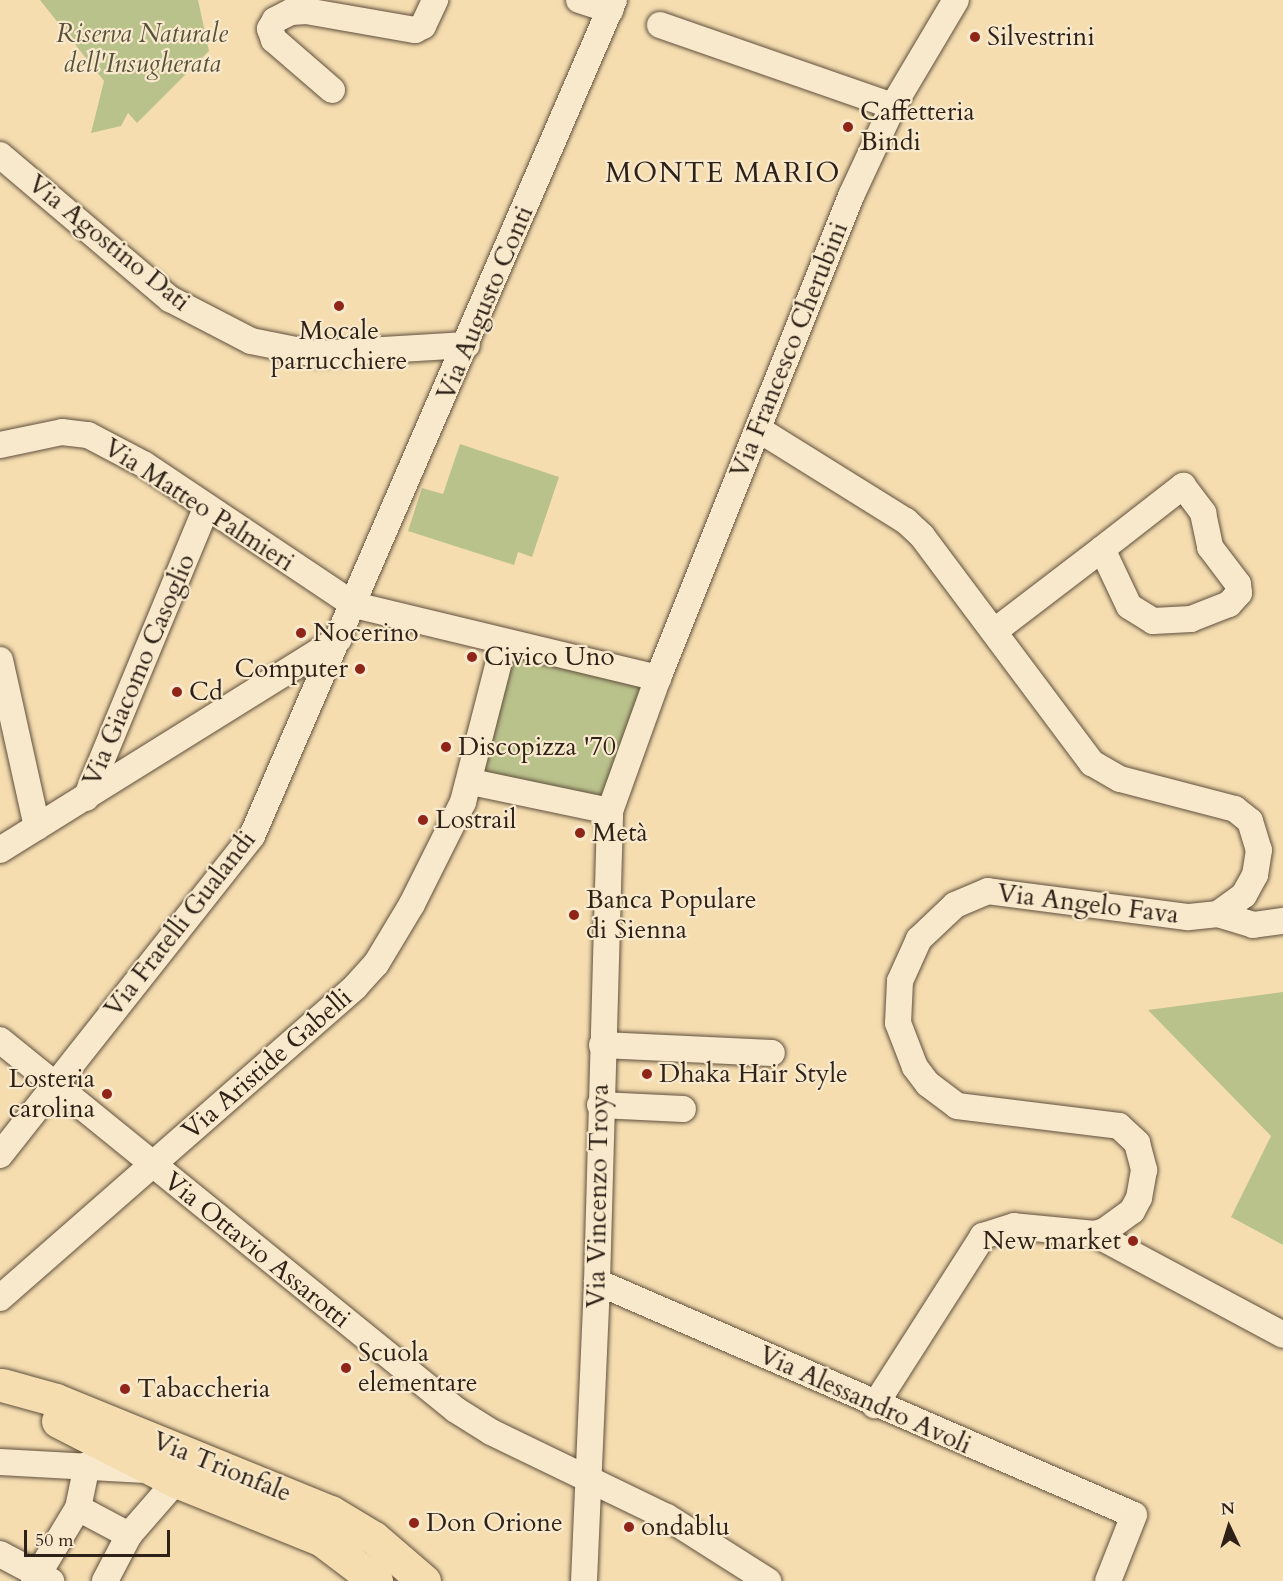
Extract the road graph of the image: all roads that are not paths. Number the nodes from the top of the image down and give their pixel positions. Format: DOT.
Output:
graph roads {
  1 [pos="435,0"];
  2 [pos="579,0"];
  3 [pos="956,0"];
  4 [pos="612,5"];
  5 [pos="660,26"];
  6 [pos="333,90"];
  7 [pos="893,106"];
  8 [pos="0,155"];
  9 [pos="467,345"];
  10 [pos="758,429"];
  11 [pos="0,445"];
  12 [pos="206,509"];
  13 [pos="1102,549"];
  14 [pos="354,605"];
  15 [pos="996,630"];
  16 [pos="339,639"];
  17 [pos="504,642"];
  18 [pos="0,660"];
  19 [pos="658,678"];
  20 [pos="471,782"];
  21 [pos="86,798"];
  22 [pos="610,811"];
  23 [pos="37,827"];
  24 [pos="0,850"];
  25 [pos="1218,914"];
  26 [pos="1283,921"];
  27 [pos="0,1040"];
  28 [pos="602,1045"];
  29 [pos="772,1053"];
  30 [pos="56,1086"];
  31 [pos="600,1105"];
  32 [pos="683,1109"];
  33 [pos="0,1155"];
  34 [pos="154,1165"];
  35 [pos="1095,1234"];
  36 [pos="597,1282"];
  37 [pos="0,1298"];
  38 [pos="1283,1335"];
  39 [pos="1,1384"];
  40 [pos="875,1405"];
  41 [pos="0,1462"];
  42 [pos="87,1465"];
  43 [pos="164,1476"];
  44 [pos="587,1478"];
  45 [pos="78,1508"];
  46 [pos="129,1535"];
  47 [pos="0,1554"];
  48 [pos="41,1579"];
  49 [pos="105,1581"];
  50 [pos="376,1581"];
  51 [pos="424,1581"];
  52 [pos="584,1581"];
  53 [pos="768,1581"];
  54 [pos="1108,1581"];
  1 -- 6 [label="street"];
  2 -- 4 [label="street"];
  3 -- 7 [label="street, Via Francesco Cherubini"];
  4 -- 9 [label="street, Via Augusto Conti"];
  5 -- 7 [label="street"];
  7 -- 10 [label="street, Via Francesco Cherubini"];
  8 -- 9 [label="street, Via Agostino Dati"];
  9 -- 14 [label="street, Via Augusto Conti"];
  10 -- 15 [label="street"];
  10 -- 19 [label="street, Via Francesco Cherubini"];
  11 -- 12 [label="street, Via Matteo Palmieri"];
  12 -- 14 [label="street, Via Matteo Palmieri"];
  12 -- 21 [label="street, Via Giacomo Casoglio"];
  13 -- 13 [label="street"];
  13 -- 15 [label="street"];
  14 -- 16 [label="street, Via Augusto Conti"];
  14 -- 17 [label="street, Via Matteo Palmieri"];
  15 -- 25 [label="street"];
  16 -- 21 [label="street"];
  16 -- 30 [label="street, Via Fratelli Gualandi"];
  17 -- 19 [label="street, Via Matteo Palmieri"];
  17 -- 20 [label="street, Via Aristide Gabelli"];
  18 -- 23 [label="street"];
  19 -- 22 [label="street, Via Francesco Cherubini"];
  20 -- 22 [label="street"];
  20 -- 34 [label="street, Via Aristide Gabelli"];
  21 -- 23 [label="street"];
  22 -- 28 [label="street, Via Vincenzo Troya"];
  23 -- 24 [label="street"];
  25 -- 26 [label="street"];
  25 -- 35 [label="street, Via Angelo Fava"];
  27 -- 30 [label="street, Via Ottavio Assarotti"];
  28 -- 29 [label="street"];
  28 -- 31 [label="street, Via Vincenzo Troya"];
  30 -- 33 [label="street, Via Fratelli Gualandi"];
  30 -- 34 [label="street, Via Ottavio Assarotti"];
  31 -- 32 [label="street"];
  31 -- 36 [label="street, Via Vincenzo Troya"];
  34 -- 37 [label="street, Via Aristide Gabelli"];
  34 -- 44 [label="street, Via Ottavio Assarotti"];
  35 -- 38 [label="street"];
  35 -- 40 [label="street"];
  36 -- 40 [label="street, Via Alessandro Avoli"];
  36 -- 44 [label="street, Via Vincenzo Troya"];
  39 -- 43 [label="main road, Via Trionfale"];
  39 -- 51 [label="main road, Via Trionfale"];
  40 -- 54 [label="street, Via Alessandro Avoli"];
  41 -- 42 [label="street"];
  42 -- 43 [label="street"];
  42 -- 45 [label="street"];
  43 -- 46 [label="street"];
  43 -- 50 [label="main road, Via Trionfale"];
  44 -- 52 [label="street, Via Vincenzo Troya"];
  44 -- 53 [label="street, Via Ottavio Assarotti"];
  45 -- 46 [label="street"];
  45 -- 48 [label="street"];
  46 -- 49 [label="street"];
  47 -- 48 [label="street"];
}
